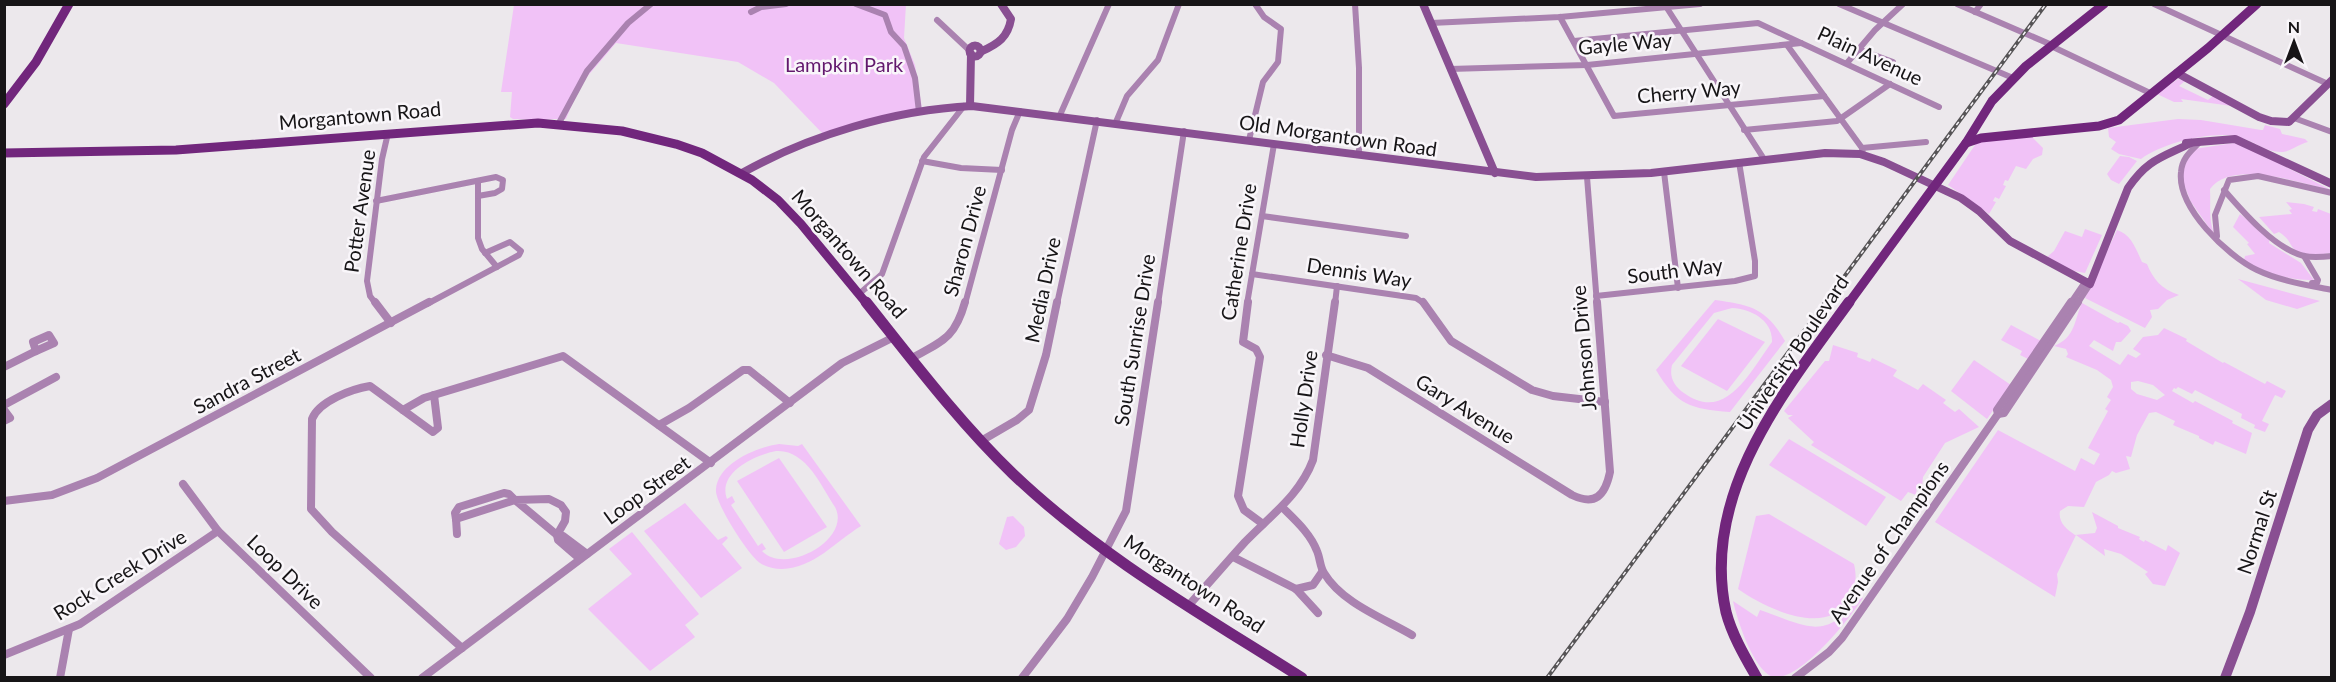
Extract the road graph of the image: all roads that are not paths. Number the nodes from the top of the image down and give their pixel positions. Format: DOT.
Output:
graph roads {
  1 [pos="69,4"];
  2 [pos="651,4"];
  3 [pos="786,4"];
  4 [pos="856,4"];
  5 [pos="1001,4"];
  6 [pos="1109,4"];
  7 [pos="1179,4"];
  8 [pos="1255,4"];
  9 [pos="1355,4"];
  10 [pos="1423,4"];
  11 [pos="1700,4"];
  12 [pos="1839,4"];
  13 [pos="1903,4"];
  14 [pos="1957,4"];
  15 [pos="1982,4"];
  16 [pos="2104,4"];
  17 [pos="2154,4"];
  18 [pos="2257,4"];
  19 [pos="1665,6"];
  20 [pos="751,12"];
  21 [pos="1975,12"];
  22 [pos="1560,17"];
  23 [pos="937,20"];
  24 [pos="1431,23"];
  25 [pos="1883,23"];
  26 [pos="1681,31"];
  27 [pos="2222,36"];
  28 [pos="1574,41"];
  29 [pos="1802,43"];
  30 [pos="1787,45"];
  31 [pos="2051,45"];
  32 [pos="1858,49"];
  33 [pos="974,52"];
  34 [pos="1696,55"];
  35 [pos="1893,62"];
  36 [pos="1847,63"];
  37 [pos="1587,65"];
  38 [pos="1450,69"];
  39 [pos="2177,73"];
  40 [pos="2013,78"];
  41 [pos="2330,82"];
  42 [pos="1890,84"];
  43 [pos="2151,93"];
  44 [pos="1824,96"];
  45 [pos="4,105"];
  46 [pos="1728,105"];
  47 [pos="967,106"];
  48 [pos="1939,107"];
  49 [pos="1020,111"];
  50 [pos="919,112"];
  51 [pos="1060,115"];
  52 [pos="2294,118"];
  53 [pos="1097,120"];
  54 [pos="1842,120"];
  55 [pos="1116,122"];
  56 [pos="559,123"];
  57 [pos="1744,130"];
  58 [pos="1184,131"];
  59 [pos="2331,132"];
  60 [pos="388,133"];
  61 [pos="1249,140"];
  62 [pos="1926,142"];
  63 [pos="2196,142"];
  64 [pos="1966,143"];
  65 [pos="1274,144"];
  66 [pos="1862,151"];
  67 [pos="4,153"];
  68 [pos="1359,155"];
  69 [pos="1764,159"];
  70 [pos="922,161"];
  71 [pos="1739,162"];
  72 [pos="1002,170"];
  73 [pos="1664,172"];
  74 [pos="742,173"];
  75 [pos="1495,173"];
  76 [pos="1587,177"];
  77 [pos="478,181"];
  78 [pos="2331,184"];
  79 [pos="1935,185"];
  80 [pos="2224,190"];
  81 [pos="2331,193"];
  82 [pos="478,196"];
  83 [pos="376,201"];
  84 [pos="1262,216"];
  85 [pos="1406,236"];
  86 [pos="2218,239"];
  87 [pos="485,253"];
  88 [pos="2304,256"];
  89 [pos="2331,256"];
  90 [pos="497,267"];
  91 [pos="1252,274"];
  92 [pos="2087,283"];
  93 [pos="2302,283"];
  94 [pos="1337,286"];
  95 [pos="1678,288"];
  96 [pos="2331,290"];
  97 [pos="859,294"];
  98 [pos="1596,296"];
  99 [pos="390,323"];
  100 [pos="894,337"];
  101 [pos="36,351"];
  102 [pos="1326,355"];
  103 [pos="912,358"];
  104 [pos="4,367"];
  105 [pos="56,377"];
  106 [pos="434,395"];
  107 [pos="1605,402"];
  108 [pos="790,403"];
  109 [pos="2331,404"];
  110 [pos="4,405"];
  111 [pos="4,410"];
  112 [pos="403,410"];
  113 [pos="4,421"];
  114 [pos="659,425"];
  115 [pos="981,441"];
  116 [pos="711,463"];
  117 [pos="183,484"];
  118 [pos="529,499"];
  119 [pos="515,500"];
  120 [pos="1582,500"];
  121 [pos="4,501"];
  122 [pos="1282,507"];
  123 [pos="524,508"];
  124 [pos="1263,524"];
  125 [pos="218,531"];
  126 [pos="457,534"];
  127 [pos="557,535"];
  128 [pos="1107,550"];
  129 [pos="584,557"];
  130 [pos="1233,557"];
  131 [pos="1322,572"];
  132 [pos="1296,589"];
  133 [pos="1190,604"];
  134 [pos="1318,613"];
  135 [pos="69,629"];
  136 [pos="1412,634"];
  137 [pos="462,648"];
  138 [pos="4,655"];
  139 [pos="60,678"];
  140 [pos="371,678"];
  141 [pos="422,678"];
  142 [pos="1022,678"];
  143 [pos="1302,678"];
  144 [pos="1757,678"];
  145 [pos="1794,678"];
  146 [pos="2225,678"];
  1 -- 45 [label="main road"];
  2 -- 56 [label="street"];
  3 -- 20 [label="street"];
  4 -- 50 [label="street"];
  5 -- 33 [label="street"];
  6 -- 51 [label="street"];
  7 -- 55 [label="street"];
  8 -- 61 [label="street"];
  9 -- 68 [label="street"];
  10 -- 24 [label="street"];
  11 -- 19 [label="street"];
  12 -- 25 [label="street"];
  13 -- 25 [label="street"];
  14 -- 21 [label="street"];
  15 -- 21 [label="street"];
  16 -- 31 [label="main road, University Boulevard"];
  17 -- 27 [label="street"];
  18 -- 27 [label="main road"];
  19 -- 22 [label="street"];
  19 -- 26 [label="street"];
  21 -- 31 [label="street"];
  22 -- 24 [label="street"];
  22 -- 28 [label="street"];
  23 -- 33 [label="street"];
  24 -- 38 [label="street"];
  25 -- 32 [label="street"];
  25 -- 40 [label="street"];
  26 -- 28 [label="street, Plain Avenue"];
  26 -- 29 [label="street, Plain Avenue"];
  26 -- 34 [label="street"];
  27 -- 39 [label="main road"];
  27 -- 41 [label="street"];
  28 -- 37 [label="street"];
  29 -- 30 [label="street, Gayle Way"];
  29 -- 36 [label="street, Plain Avenue"];
  30 -- 34 [label="street, Gayle Way"];
  30 -- 44 [label="street"];
  31 -- 40 [label="main road, University Boulevard"];
  31 -- 43 [label="street"];
  32 -- 35 [label="street"];
  32 -- 36 [label="street"];
  33 -- 47 [label="street"];
  34 -- 37 [label="street, Gayle Way"];
  34 -- 46 [label="street"];
  36 -- 42 [label="street, Plain Avenue"];
  37 -- 38 [label="street, Gayle Way"];
  37 -- 46 [label="street, Cherry Way"];
  38 -- 75 [label="street"];
  39 -- 43 [label="main road"];
  39 -- 52 [label="street"];
  40 -- 64 [label="main road, University Boulevard"];
  41 -- 52 [label="street"];
  42 -- 48 [label="street, Plain Avenue"];
  42 -- 54 [label="street"];
  43 -- 64 [label="main road"];
  44 -- 46 [label="street, Cherry Way"];
  44 -- 54 [label="street"];
  46 -- 57 [label="street"];
  47 -- 49 [label="street, Old Morgantown Road"];
  47 -- 50 [label="street, Old Morgantown Road"];
  47 -- 70 [label="street"];
  49 -- 51 [label="street, Old Morgantown Road"];
  49 -- 72 [label="street, Sharon Drive"];
  50 -- 74 [label="street, Old Morgantown Road"];
  51 -- 53 [label="street, Old Morgantown Road"];
  52 -- 59 [label="street"];
  53 -- 55 [label="street, Old Morgantown Road"];
  53 -- 115 [label="street, Media Drive"];
  54 -- 57 [label="street"];
  54 -- 66 [label="street"];
  55 -- 58 [label="street, Old Morgantown Road"];
  56 -- 60 [label="main road, Morgantown Road"];
  56 -- 74 [label="main road, Morgantown Road"];
  57 -- 69 [label="street"];
  58 -- 61 [label="street, Old Morgantown Road"];
  58 -- 128 [label="street, South Sunrise Drive"];
  60 -- 67 [label="main road, Morgantown Road"];
  60 -- 83 [label="street, Potter Avenue"];
  61 -- 65 [label="street, Old Morgantown Road"];
  62 -- 66 [label="street"];
  63 -- 78 [label="street"];
  63 -- 86 [label="street"];
  63 -- 92 [label="street"];
  64 -- 79 [label="main road, University Boulevard"];
  65 -- 68 [label="street, Old Morgantown Road"];
  65 -- 84 [label="street, Catherine Drive"];
  66 -- 69 [label="street, Old Morgantown Road"];
  66 -- 79 [label="street, Old Morgantown Road"];
  68 -- 75 [label="street, Old Morgantown Road"];
  69 -- 71 [label="street, Old Morgantown Road"];
  70 -- 72 [label="street"];
  70 -- 97 [label="street"];
  71 -- 73 [label="street, Old Morgantown Road"];
  71 -- 95 [label="street, South Way"];
  72 -- 103 [label="street, Sharon Drive"];
  73 -- 76 [label="street, Old Morgantown Road"];
  73 -- 95 [label="street"];
  74 -- 97 [label="main road, Morgantown Road"];
  75 -- 76 [label="street, Old Morgantown Road"];
  76 -- 98 [label="street, Johnson Drive"];
  77 -- 82 [label="street"];
  77 -- 82 [label="street"];
  77 -- 83 [label="street"];
  79 -- 92 [label="street, Old Morgantown Road"];
  79 -- 144 [label="main road, University Boulevard"];
  80 -- 81 [label="street"];
  80 -- 86 [label="street"];
  80 -- 88 [label="street"];
  82 -- 87 [label="street"];
  83 -- 99 [label="street, Potter Avenue"];
  84 -- 85 [label="street"];
  84 -- 91 [label="street, Catherine Drive"];
  86 -- 93 [label="street"];
  87 -- 90 [label="street"];
  87 -- 90 [label="street, Sandra Street"];
  88 -- 89 [label="street"];
  88 -- 93 [label="street"];
  90 -- 99 [label="street, Sandra Street"];
  91 -- 94 [label="street, Dennis Way"];
  91 -- 124 [label="street, Catherine Drive"];
  92 -- 145 [label="street, Avenue of Champions"];
  93 -- 96 [label="street"];
  94 -- 102 [label="street, Holly Drive"];
  94 -- 107 [label="street, Dennis Way"];
  95 -- 98 [label="street, South Way"];
  97 -- 100 [label="main road, Morgantown Road"];
  98 -- 107 [label="street, Johnson Drive"];
  99 -- 121 [label="street, Sandra Street"];
  100 -- 103 [label="main road, Morgantown Road"];
  100 -- 108 [label="street, Loop Street"];
  101 -- 104 [label="street"];
  102 -- 120 [label="street, Gary Avenue"];
  102 -- 122 [label="street, Holly Drive"];
  103 -- 115 [label="main road, Morgantown Road"];
  105 -- 110 [label="street"];
  106 -- 112 [label="street"];
  106 -- 112 [label="street"];
  106 -- 114 [label="street"];
  107 -- 120 [label="street, Johnson Drive"];
  108 -- 114 [label="street"];
  108 -- 116 [label="street, Loop Street"];
  109 -- 146 [label="street, Normal St"];
  111 -- 113 [label="street"];
  112 -- 137 [label="street"];
  114 -- 116 [label="street"];
  115 -- 128 [label="main road, Morgantown Road"];
  116 -- 129 [label="street, Loop Street"];
  117 -- 125 [label="street, Loop Drive"];
  118 -- 119 [label="street"];
  118 -- 123 [label="street"];
  118 -- 127 [label="street"];
  119 -- 123 [label="street"];
  119 -- 126 [label="street"];
  122 -- 124 [label="street, Holly Drive"];
  122 -- 131 [label="street"];
  123 -- 127 [label="street"];
  124 -- 130 [label="street, Holly Drive"];
  125 -- 135 [label="street, Rock Creek Drive"];
  125 -- 140 [label="street, Loop Drive"];
  127 -- 129 [label="street"];
  128 -- 133 [label="main road, Morgantown Road"];
  128 -- 142 [label="street, South Sunrise Drive"];
  129 -- 137 [label="street, Loop Street"];
  130 -- 132 [label="street"];
  130 -- 133 [label="street, Holly Drive"];
  131 -- 132 [label="street"];
  131 -- 136 [label="street"];
  132 -- 134 [label="street"];
  133 -- 143 [label="main road, Morgantown Road"];
  135 -- 138 [label="street, Rock Creek Drive"];
  135 -- 139 [label="street"];
  137 -- 141 [label="street, Loop Street"];
}
